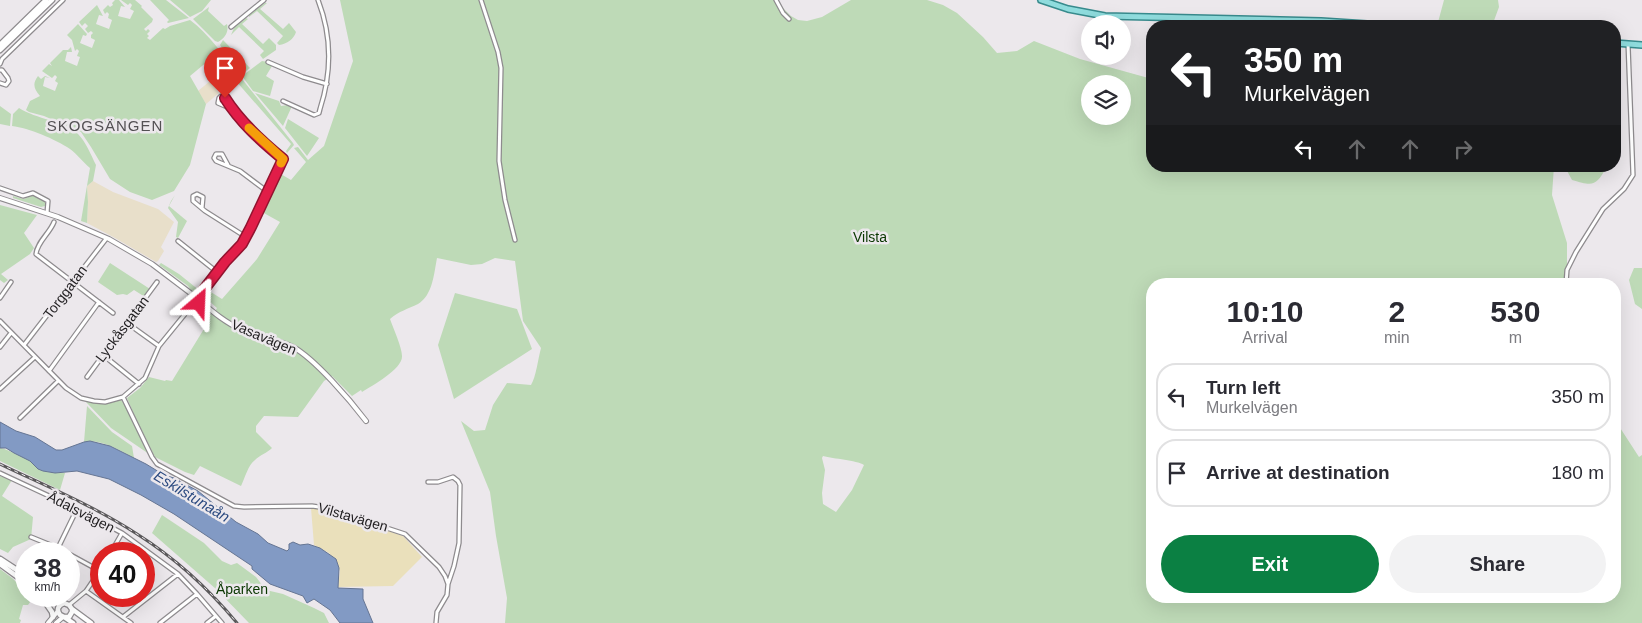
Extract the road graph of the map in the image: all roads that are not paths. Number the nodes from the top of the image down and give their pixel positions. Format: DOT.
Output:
graph roads {
  1 [pos="46,0"];
  2 [pos="52,0"];
  3 [pos="63,0"];
  4 [pos="264,0"];
  5 [pos="318,0"];
  6 [pos="481,0"];
  7 [pos="776,0"];
  8 [pos="1041,0"];
  9 [pos="789,18"];
  10 [pos="1278,20"];
  11 [pos="231,27"];
  12 [pos="1621,43"];
  13 [pos="1628,44"];
  14 [pos="0,45"];
  15 [pos="1642,45"];
  16 [pos="0,50"];
  17 [pos="268,62"];
  18 [pos="0,64"];
  19 [pos="0,70"];
  20 [pos="0,83"];
  21 [pos="327,84"];
  22 [pos="282,101"];
  23 [pos="232,109"];
  24 [pos="228,165"];
  25 [pos="0,188"];
  26 [pos="268,192"];
  27 [pos="0,198"];
  28 [pos="202,208"];
  29 [pos="47,213"];
  30 [pos="54,222"];
  31 [pos="246,237"];
  32 [pos="106,238"];
  33 [pos="515,240"];
  34 [pos="178,241"];
  35 [pos="217,272"];
  36 [pos="1567,278"];
  37 [pos="11,282"];
  38 [pos="72,282"];
  39 [pos="157,282"];
  40 [pos="193,295"];
  41 [pos="199,296"];
  42 [pos="0,298"];
  43 [pos="200,301"];
  44 [pos="99,302"];
  45 [pos="194,303"];
  46 [pos="113,313"];
  47 [pos="0,321"];
  48 [pos="127,323"];
  49 [pos="11,333"];
  50 [pos="24,345"];
  51 [pos="159,346"];
  52 [pos="0,347"];
  53 [pos="103,355"];
  54 [pos="35,357"];
  55 [pos="48,371"];
  56 [pos="87,377"];
  57 [pos="58,381"];
  58 [pos="140,384"];
  59 [pos="0,389"];
  60 [pos="123,397"];
  61 [pos="20,418"];
  62 [pos="366,421"];
  63 [pos="0,473"];
  64 [pos="428,482"];
  65 [pos="77,509"];
  66 [pos="122,534"];
  67 [pos="31,538"];
  68 [pos="42,542"];
  69 [pos="61,542"];
  70 [pos="117,542"];
  71 [pos="0,559"];
  72 [pos="0,564"];
  73 [pos="15,569"];
  74 [pos="178,574"];
  75 [pos="15,575"];
  76 [pos="448,584"];
  77 [pos="90,585"];
  78 [pos="86,591"];
  79 [pos="197,594"];
  80 [pos="80,597"];
  81 [pos="49,607"];
  82 [pos="53,607"];
  83 [pos="59,607"];
  84 [pos="69,607"];
  85 [pos="70,607"];
  86 [pos="58,611"];
  87 [pos="216,616"];
  88 [pos="53,617"];
  89 [pos="64,617"];
  90 [pos="123,618"];
  91 [pos="48,623"];
  92 [pos="56,623"];
  93 [pos="73,623"];
  94 [pos="91,623"];
  95 [pos="131,623"];
  96 [pos="160,623"];
  97 [pos="207,623"];
  98 [pos="222,623"];
  99 [pos="436,623"];
  1 -- 14 [label="main road"];
  2 -- 16 [label="main road"];
  3 -- 18 [label="street"];
  4 -- 11 [label="street"];
  5 -- 21 [label="street"];
  6 -- 33 [label="street"];
  7 -- 9 [label="street"];
  8 -- 10 [label="main road"];
  12 -- 13 [label="main road"];
  13 -- 15 [label="main road"];
  13 -- 36 [label="street"];
  17 -- 21 [label="street"];
  19 -- 20 [label="street"];
  21 -- 22 [label="street"];
  23 -- 23 [label="street"];
  23 -- 26 [label="street"];
  24 -- 24 [label="street"];
  24 -- 26 [label="street"];
  25 -- 29 [label="street"];
  26 -- 31 [label="street"];
  27 -- 29 [label="street"];
  28 -- 28 [label="street"];
  28 -- 31 [label="street"];
  29 -- 32 [label="street"];
  30 -- 38 [label="street"];
  31 -- 35 [label="street"];
  32 -- 38 [label="street, Torggatan"];
  32 -- 40 [label="street"];
  34 -- 35 [label="street"];
  35 -- 41 [label="street"];
  37 -- 42 [label="street"];
  38 -- 44 [label="street"];
  38 -- 50 [label="street, Torggatan"];
  39 -- 48 [label="street, Lyckåsgatan"];
  40 -- 41 [label="street"];
  40 -- 45 [label="street"];
  41 -- 43 [label="street"];
  43 -- 45 [label="street"];
  43 -- 62 [label="street, Vasavägen"];
  44 -- 46 [label="street"];
  44 -- 55 [label="street"];
  45 -- 51 [label="street"];
  47 -- 49 [label="street"];
  48 -- 51 [label="street"];
  48 -- 53 [label="street, Lyckåsgatan"];
  49 -- 50 [label="street"];
  49 -- 52 [label="street"];
  50 -- 54 [label="street"];
  51 -- 58 [label="street"];
  53 -- 56 [label="street, Lyckåsgatan"];
  53 -- 58 [label="street"];
  54 -- 55 [label="street"];
  54 -- 59 [label="street"];
  55 -- 57 [label="street"];
  57 -- 60 [label="street"];
  57 -- 61 [label="street"];
  58 -- 60 [label="street"];
  60 -- 76 [label="street, Vilstavägen"];
  63 -- 65 [label="street, Ådalsvägen"];
  64 -- 76 [label="street"];
  65 -- 66 [label="street, Ådalsvägen"];
  65 -- 69 [label="street"];
  66 -- 70 [label="street"];
  66 -- 74 [label="street, Ådalsvägen"];
  67 -- 68 [label="street"];
  71 -- 73 [label="main road"];
  72 -- 75 [label="main road"];
  74 -- 79 [label="street, Ådalsvägen"];
  74 -- 90 [label="street"];
  76 -- 99 [label="street"];
  77 -- 78 [label="street"];
  78 -- 80 [label="street"];
  78 -- 90 [label="street"];
  79 -- 87 [label="street, Ådalsvägen"];
  79 -- 96 [label="street"];
  81 -- 88 [label="main road"];
  82 -- 86 [label="main road"];
  83 -- 86 [label="main road"];
  84 -- 89 [label="main road"];
  85 -- 94 [label="main road"];
  86 -- 88 [label="street"];
  86 -- 89 [label="main road"];
  87 -- 97 [label="street"];
  87 -- 98 [label="street, Ådalsvägen"];
  88 -- 91 [label="street"];
  89 -- 92 [label="street"];
  89 -- 93 [label="main road"];
  90 -- 95 [label="street"];
}
